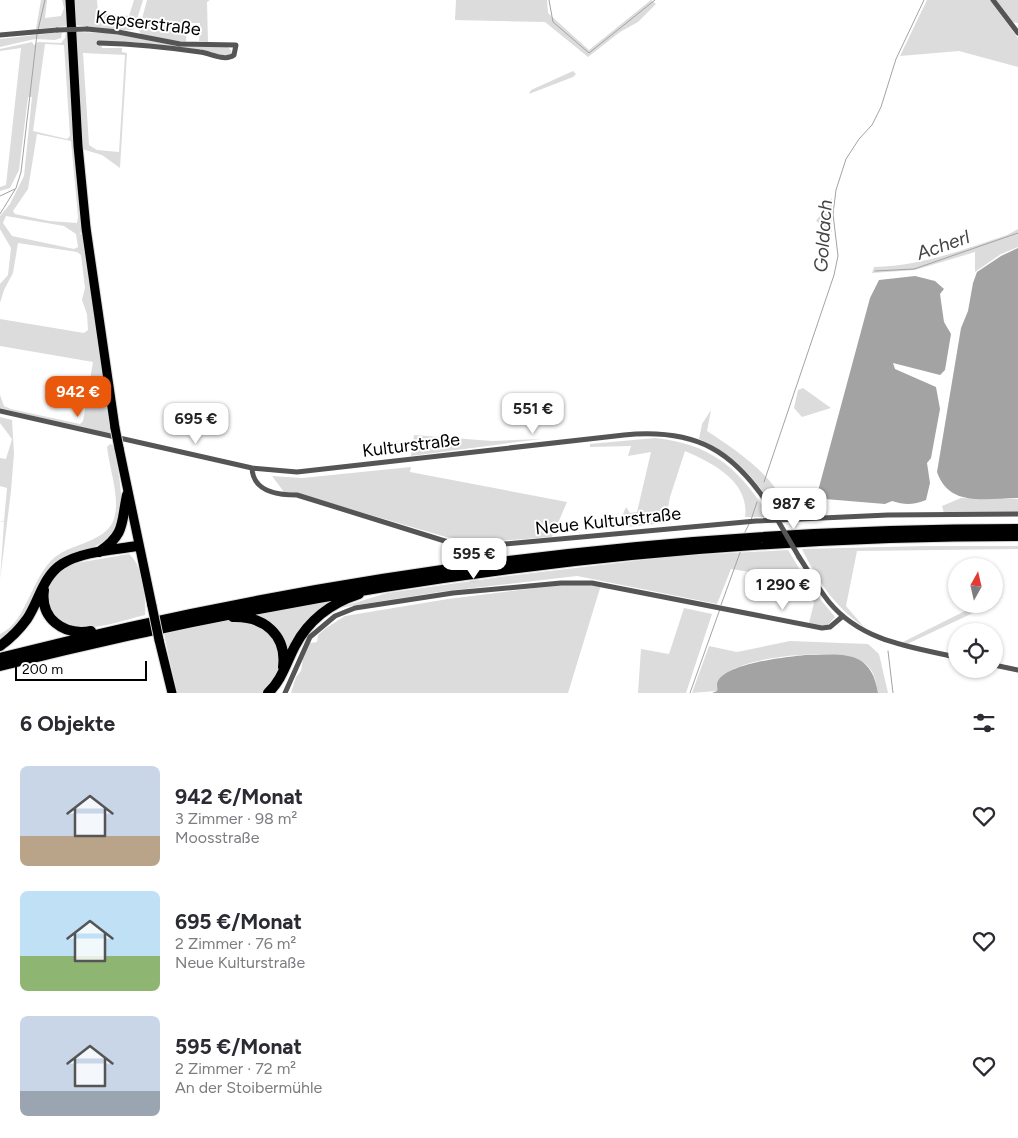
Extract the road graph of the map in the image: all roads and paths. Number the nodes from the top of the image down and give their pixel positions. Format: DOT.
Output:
graph roads {
  1 [pos="70,0"];
  2 [pos="993,0"];
  3 [pos="1018,33"];
  4 [pos="0,35"];
  5 [pos="99,43"];
  6 [pos="0,411"];
  7 [pos="252,468"];
  8 [pos="127,495"];
  9 [pos="1018,514"];
  10 [pos="1018,529"];
  11 [pos="1018,536"];
  12 [pos="742,542"];
  13 [pos="137,546"];
  14 [pos="98,553"];
  15 [pos="44,585"];
  16 [pos="391,585"];
  17 [pos="843,616"];
  18 [pos="210,617"];
  19 [pos="109,630"];
  20 [pos="0,646"];
  21 [pos="948,655"];
  22 [pos="0,658"];
  23 [pos="0,666"];
  24 [pos="1003,667"];
  25 [pos="1018,670"];
  26 [pos="281,675"];
  27 [pos="172,693"];
  28 [pos="268,693"];
  29 [pos="285,693"];
  1 -- 8 [label="main road, bridge"];
  2 -- 3 [label="street"];
  4 -- 5 [label="street, Kepserstraße, bridge"];
  6 -- 7 [label="street"];
  7 -- 9 [label="street, Neue Kulturstraße"];
  7 -- 17 [label="street, Kulturstraße, bridge"];
  8 -- 13 [label="main road"];
  8 -- 14 [label="highway"];
  10 -- 12 [label="highway"];
  11 -- 12 [label="highway"];
  12 -- 16 [label="highway"];
  12 -- 19 [label="highway"];
  13 -- 14 [label="highway"];
  13 -- 27 [label="main road, bridge"];
  14 -- 15 [label="highway"];
  15 -- 19 [label="highway"];
  15 -- 20 [label="highway"];
  16 -- 18 [label="highway"];
  16 -- 26 [label="highway"];
  17 -- 21 [label="street, Kulturstraße"];
  17 -- 29 [label="street"];
  18 -- 23 [label="highway"];
  18 -- 26 [label="highway"];
  19 -- 22 [label="highway"];
  24 -- 25 [label="street"];
  26 -- 28 [label="highway"];
}
